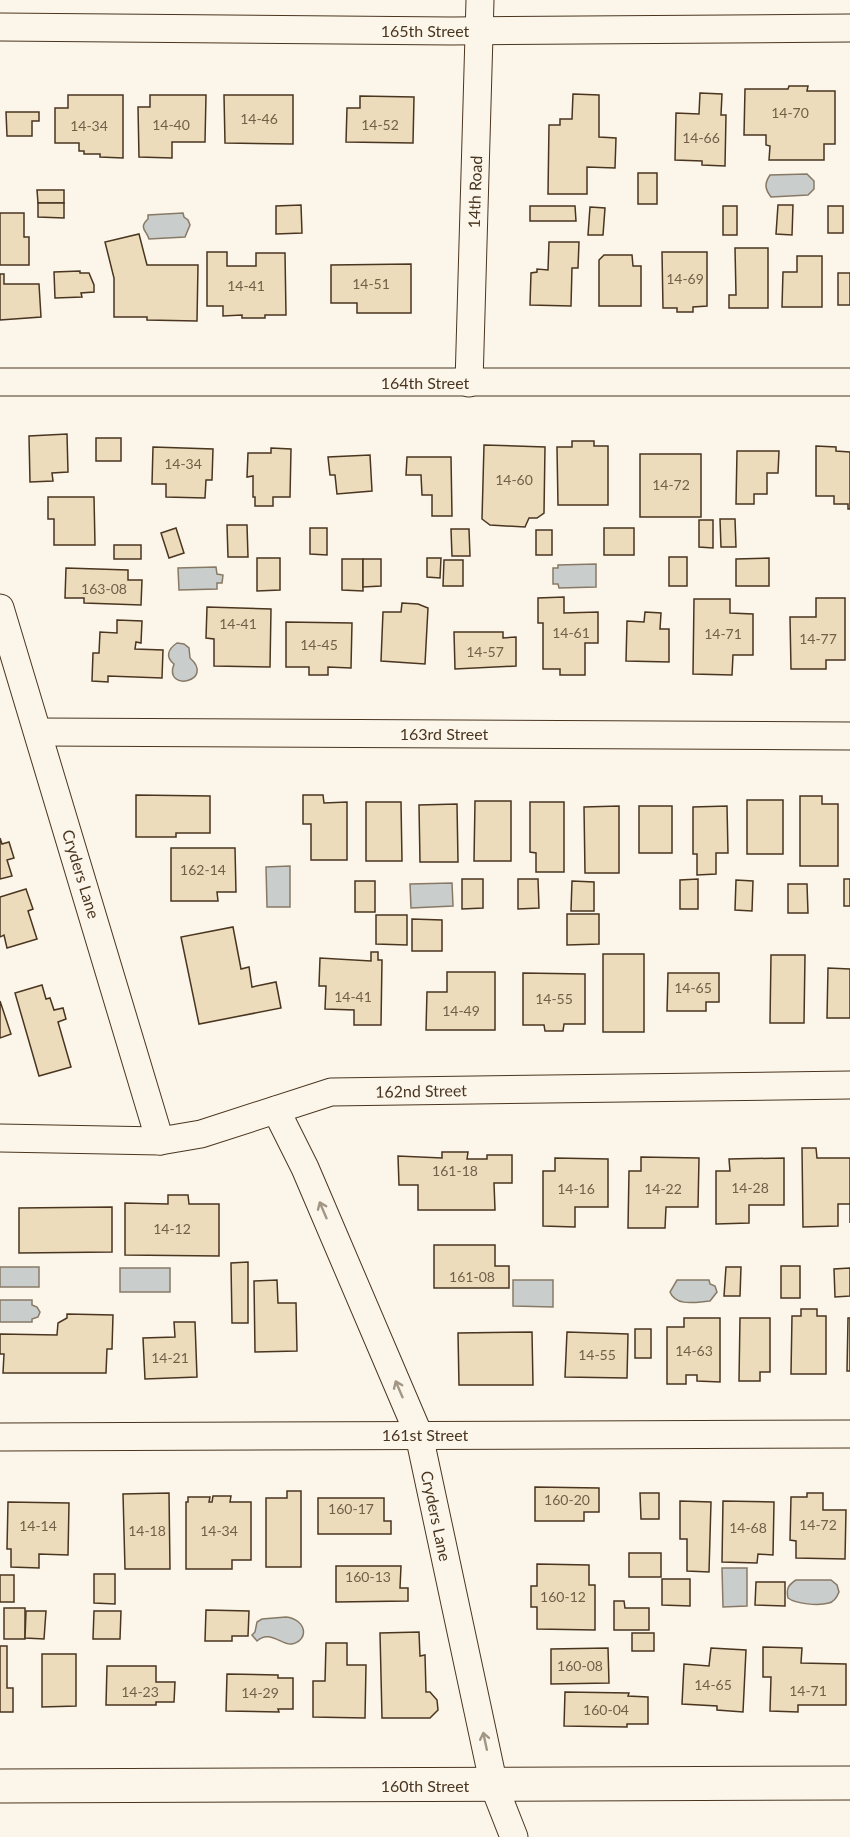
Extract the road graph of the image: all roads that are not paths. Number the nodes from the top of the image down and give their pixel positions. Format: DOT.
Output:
graph roads {
  1 [pos="480,0"];
  2 [pos="0,27"];
  3 [pos="850,28"];
  4 [pos="480,31"];
  5 [pos="0,382"];
  6 [pos="850,382"];
  7 [pos="469,383"];
  8 [pos="0,608"];
  9 [pos="38,732"];
  10 [pos="850,736"];
  11 [pos="850,1085"];
  12 [pos="276,1110"];
  13 [pos="0,1138"];
  14 [pos="160,1141"];
  15 [pos="850,1434"];
  16 [pos="419,1435"];
  17 [pos="0,1437"];
  18 [pos="850,1784"];
  19 [pos="0,1786"];
  20 [pos="494,1786"];
  21 [pos="514,1837"];
  1 -- 4 [label="street, 14th Road"];
  2 -- 4 [label="street, 165th Street"];
  3 -- 4 [label="street, 165th Street"];
  4 -- 7 [label="street, 14th Road"];
  5 -- 7 [label="street, 164th Street"];
  6 -- 7 [label="street, 164th Street"];
  8 -- 9 [label="street, Cryders Lane"];
  9 -- 10 [label="street, 163rd Street"];
  9 -- 14 [label="street, Cryders Lane"];
  11 -- 12 [label="street, 162nd Street"];
  12 -- 14 [label="street, 162nd Street"];
  16 -- 12 [label="street, Cryders Lane, one-way"];
  13 -- 14 [label="street, 162nd Street"];
  15 -- 16 [label="street, 161st Street"];
  16 -- 17 [label="street, 161st Street"];
  20 -- 16 [label="street, Cryders Lane, one-way"];
  18 -- 20 [label="street, 160th Street"];
  19 -- 20 [label="street, 160th Street"];
  20 -- 21 [label="street, Cryders Lane"];
}
